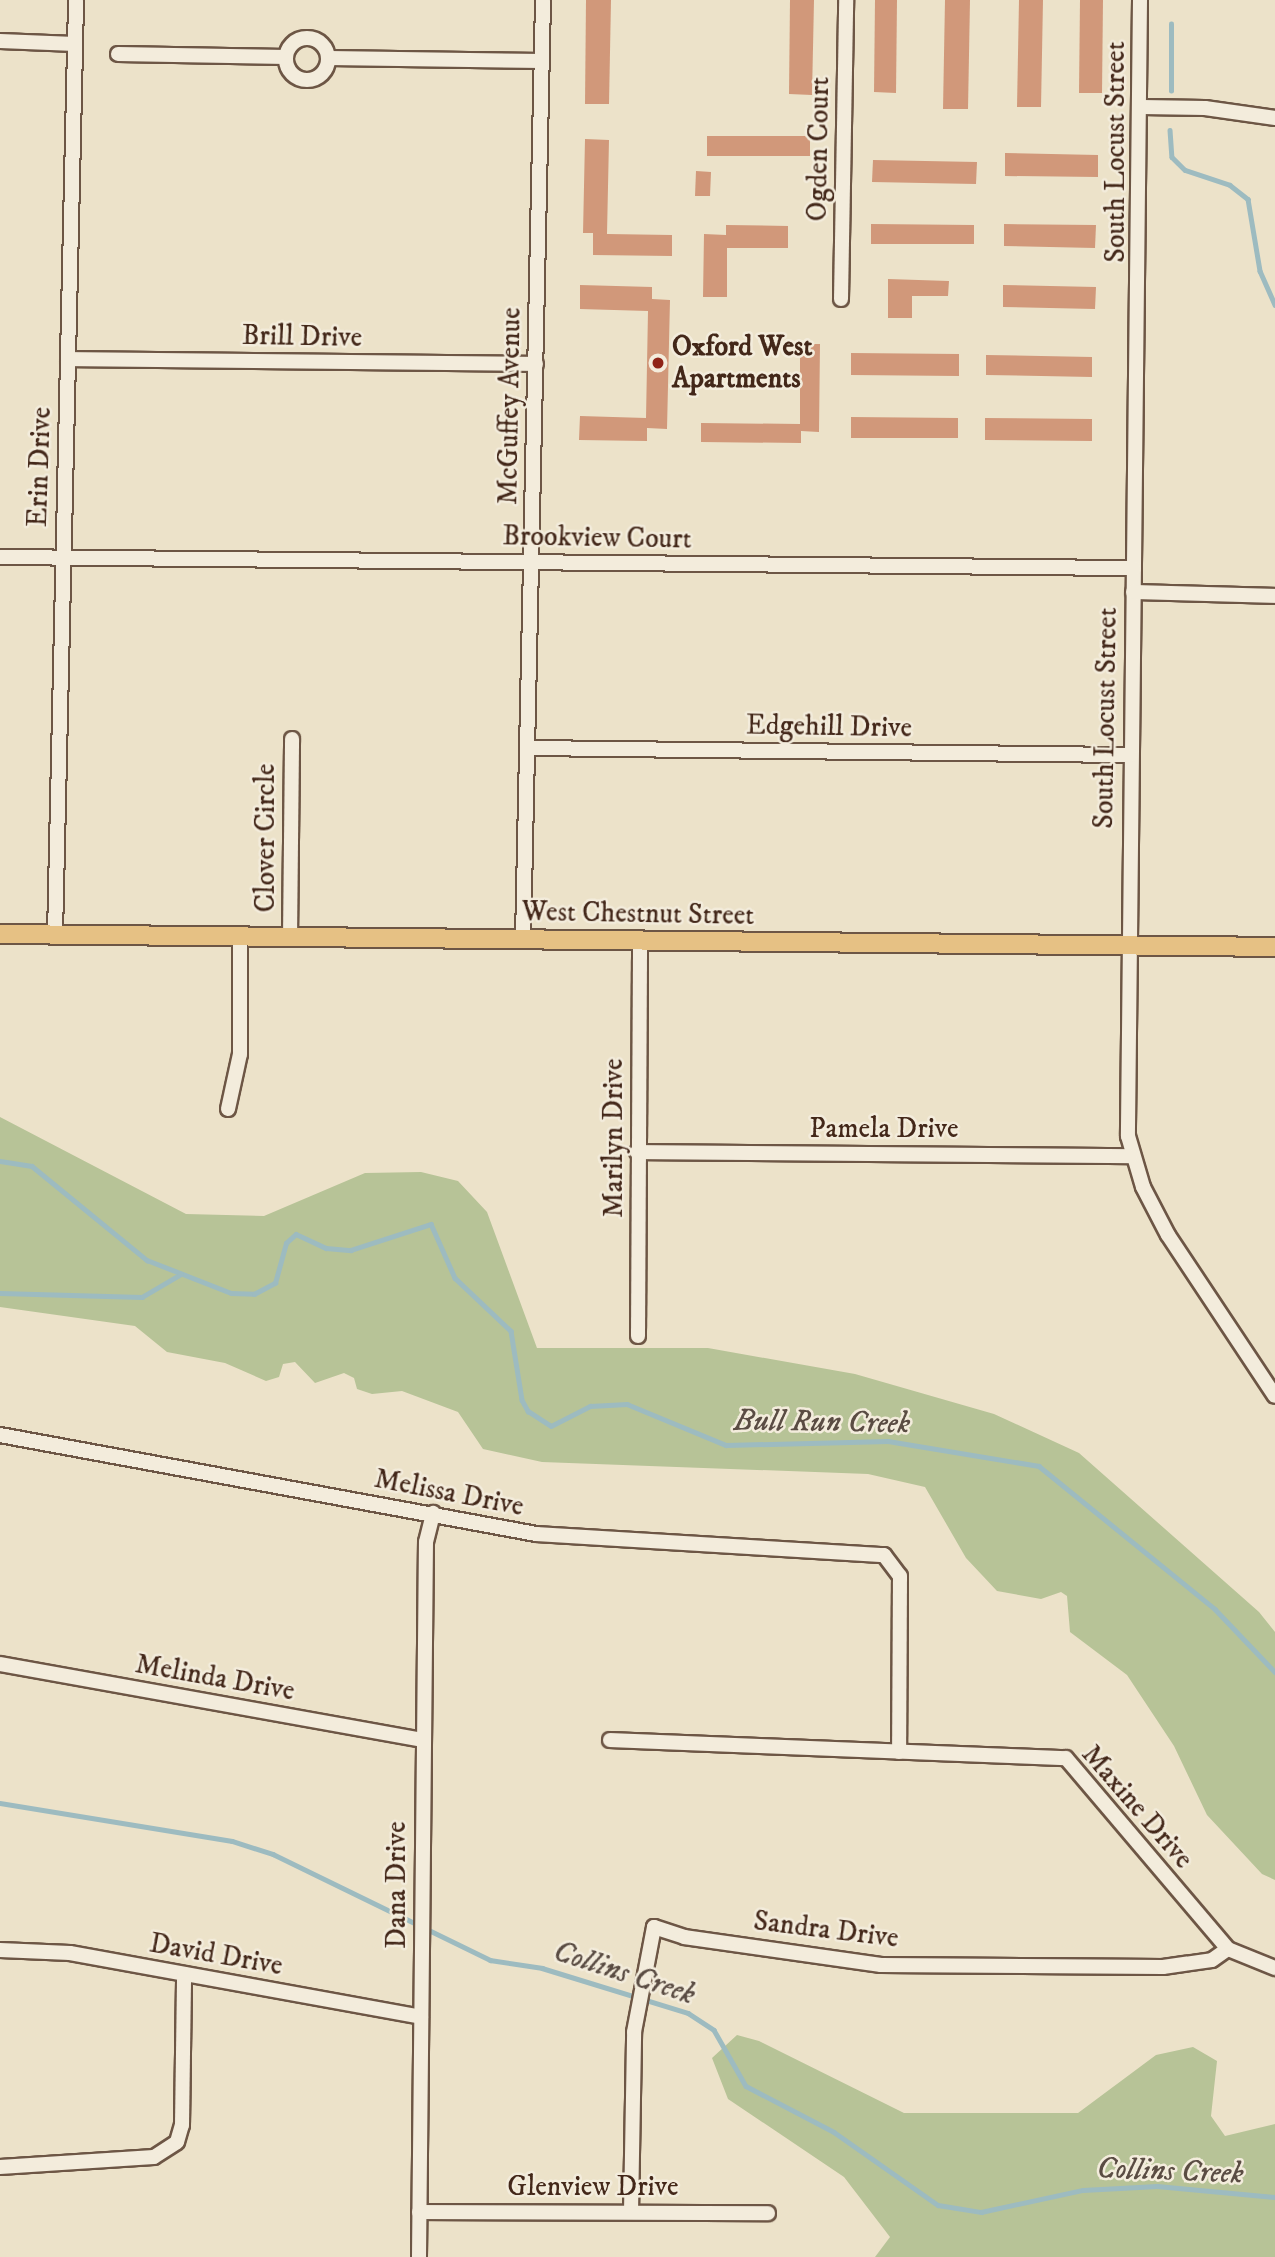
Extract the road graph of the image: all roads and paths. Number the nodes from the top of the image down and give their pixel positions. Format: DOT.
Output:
graph roads {
  1 [pos="76,0"];
  2 [pos="543,0"];
  3 [pos="846,0"];
  4 [pos="1140,0"];
  5 [pos="0,41"];
  6 [pos="75,44"];
  7 [pos="118,54"];
  8 [pos="286,57"];
  9 [pos="329,58"];
  10 [pos="542,61"];
  11 [pos="1142,107"];
  12 [pos="1275,118"];
  13 [pos="841,299"];
  14 [pos="68,359"];
  15 [pos="536,364"];
  16 [pos="0,557"];
  17 [pos="61,558"];
  18 [pos="531,562"];
  19 [pos="1133,568"];
  20 [pos="1133,592"];
  21 [pos="1275,596"];
  22 [pos="292,739"];
  23 [pos="527,748"];
  24 [pos="1130,755"];
  25 [pos="0,934"];
  26 [pos="55,935"];
  27 [pos="240,937"];
  28 [pos="290,937"];
  29 [pos="523,939"];
  30 [pos="640,940"];
  31 [pos="1127,945"];
  32 [pos="1275,947"];
  33 [pos="228,1109"];
  34 [pos="638,1152"];
  35 [pos="1131,1156"];
  36 [pos="638,1336"];
  37 [pos="1275,1396"];
  38 [pos="0,1435"];
  39 [pos="433,1513"];
  40 [pos="0,1664"];
  41 [pos="422,1740"];
  42 [pos="610,1740"];
  43 [pos="899,1752"];
  44 [pos="1228,1949"];
  45 [pos="0,1950"];
  46 [pos="1275,1968"];
  47 [pos="184,1974"];
  48 [pos="421,2017"];
  49 [pos="0,2167"];
  50 [pos="419,2212"];
  51 [pos="631,2212"];
  52 [pos="768,2213"];
  53 [pos="419,2257"];
  1 -- 6 [label="street, Erin Drive"];
  2 -- 10 [label="street, McGuffey Avenue"];
  3 -- 13 [label="street, Ogden Court"];
  4 -- 11 [label="street, South Locust Street"];
  5 -- 6 [label="street"];
  6 -- 14 [label="street, Erin Drive"];
  7 -- 8 [label="street"];
  8 -- 9 [label="street"];
  8 -- 9 [label="street"];
  9 -- 10 [label="street"];
  10 -- 15 [label="street, McGuffey Avenue"];
  11 -- 12 [label="street"];
  11 -- 19 [label="street, South Locust Street"];
  14 -- 15 [label="street, Brill Drive"];
  14 -- 17 [label="street, Erin Drive"];
  15 -- 18 [label="street, McGuffey Avenue"];
  16 -- 17 [label="street, Brookview Court"];
  17 -- 18 [label="street, Brookview Court"];
  17 -- 26 [label="street, Erin Drive"];
  18 -- 19 [label="street, Brookview Court"];
  18 -- 23 [label="street, McGuffey Avenue"];
  19 -- 20 [label="street, South Locust Street"];
  20 -- 21 [label="street"];
  20 -- 24 [label="street, South Locust Street"];
  22 -- 28 [label="street, Clover Circle"];
  23 -- 24 [label="street, Edgehill Drive"];
  23 -- 29 [label="street, McGuffey Avenue"];
  24 -- 31 [label="street, South Locust Street"];
  25 -- 26 [label="main road, West Chestnut Street"];
  26 -- 27 [label="main road, West Chestnut Street"];
  27 -- 28 [label="main road, West Chestnut Street"];
  27 -- 33 [label="street"];
  28 -- 29 [label="main road, West Chestnut Street"];
  29 -- 30 [label="main road, West Chestnut Street"];
  30 -- 31 [label="main road, West Chestnut Street"];
  30 -- 34 [label="street, Marilyn Drive"];
  31 -- 32 [label="main road, West Chestnut Street"];
  31 -- 35 [label="street, South Locust Street"];
  34 -- 35 [label="street, Pamela Drive"];
  34 -- 36 [label="street, Marilyn Drive"];
  35 -- 37 [label="street, South Locust Street"];
  38 -- 39 [label="street, Melissa Drive"];
  39 -- 41 [label="street, Dana Drive"];
  39 -- 43 [label="street, Melissa Drive"];
  40 -- 41 [label="street, Melinda Drive"];
  41 -- 48 [label="street, Dana Drive"];
  42 -- 43 [label="street, Maxine Drive"];
  43 -- 44 [label="street, Maxine Drive"];
  44 -- 46 [label="street"];
  44 -- 51 [label="street, Sandra Drive"];
  45 -- 47 [label="street, David Drive"];
  47 -- 48 [label="street, David Drive"];
  47 -- 49 [label="street"];
  48 -- 50 [label="street, Dana Drive"];
  50 -- 51 [label="street, Glenview Drive"];
  50 -- 53 [label="street, Dana Drive"];
  51 -- 52 [label="street, Glenview Drive"];
}
